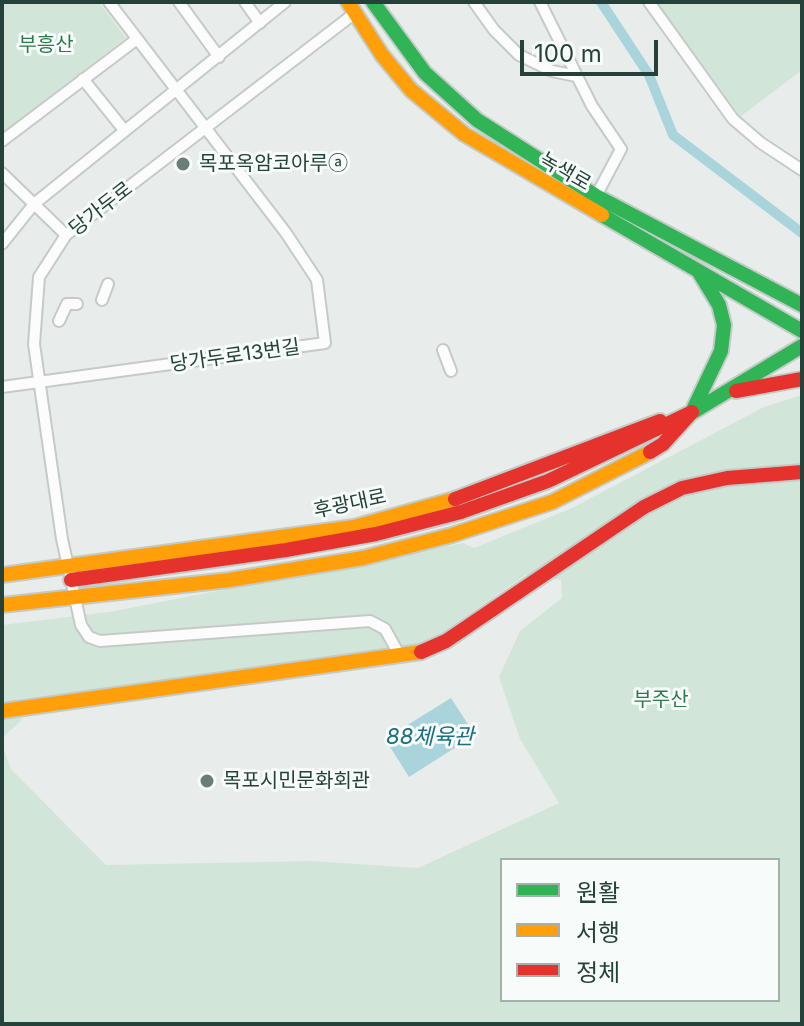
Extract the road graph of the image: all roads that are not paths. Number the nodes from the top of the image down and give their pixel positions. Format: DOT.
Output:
graph roads {
  1 [pos="109,2"];
  2 [pos="179,2"];
  3 [pos="245,2"];
  4 [pos="285,2"];
  5 [pos="371,2"];
  6 [pos="474,2"];
  7 [pos="540,2"];
  8 [pos="649,2"];
  9 [pos="351,8"];
  10 [pos="260,23"];
  11 [pos="137,39"];
  12 [pos="219,57"];
  13 [pos="576,76"];
  14 [pos="83,79"];
  15 [pos="178,91"];
  16 [pos="207,128"];
  17 [pos="124,130"];
  18 [pos="2,141"];
  19 [pos="802,170"];
  20 [pos="2,173"];
  21 [pos="596,196"];
  22 [pos="34,204"];
  23 [pos="66,235"];
  24 [pos="2,244"];
  25 [pos="699,271"];
  26 [pos="108,284"];
  27 [pos="783,295"];
  28 [pos="802,297"];
  29 [pos="102,300"];
  30 [pos="77,304"];
  31 [pos="802,305"];
  32 [pos="59,321"];
  33 [pos="802,331"];
  34 [pos="802,346"];
  35 [pos="443,350"];
  36 [pos="451,371"];
  37 [pos="802,379"];
  38 [pos="39,383"];
  39 [pos="2,387"];
  40 [pos="724,394"];
  41 [pos="692,412"];
  42 [pos="802,472"];
  43 [pos="70,573"];
  44 [pos="2,575"];
  45 [pos="75,596"];
  46 [pos="2,605"];
  47 [pos="400,656"];
  48 [pos="2,711"];
  1 -- 11 [label="street"];
  2 -- 12 [label="street"];
  3 -- 10 [label="street"];
  4 -- 10 [label="street"];
  5 -- 9 [label="street"];
  5 -- 21 [label="street, 녹색로"];
  6 -- 13 [label="street"];
  7 -- 13 [label="street"];
  8 -- 19 [label="street"];
  9 -- 16 [label="street, 당가두로"];
  9 -- 25 [label="street, 녹색로"];
  10 -- 12 [label="street"];
  11 -- 14 [label="street"];
  11 -- 15 [label="street"];
  12 -- 15 [label="street"];
  13 -- 21 [label="street"];
  14 -- 17 [label="street"];
  14 -- 18 [label="street"];
  15 -- 16 [label="street"];
  15 -- 17 [label="street"];
  16 -- 23 [label="street, 당가두로"];
  16 -- 38 [label="street, 당가두로13번길"];
  17 -- 22 [label="street"];
  20 -- 22 [label="street"];
  21 -- 27 [label="street, 녹색로"];
  22 -- 23 [label="street"];
  22 -- 24 [label="street"];
  23 -- 38 [label="street, 당가두로"];
  25 -- 33 [label="street, 녹색로"];
  25 -- 41 [label="street"];
  26 -- 29 [label="street"];
  27 -- 28 [label="street"];
  27 -- 31 [label="street, 녹색로"];
  30 -- 32 [label="street"];
  34 -- 40 [label="street, 후광대로"];
  35 -- 36 [label="street"];
  37 -- 40 [label="street"];
  38 -- 39 [label="street"];
  38 -- 43 [label="street, 당가두로"];
  40 -- 41 [label="street, 후광대로"];
  41 -- 43 [label="street, 후광대로"];
  41 -- 45 [label="street, 후광대로"];
  42 -- 47 [label="street"];
  43 -- 44 [label="street, 후광대로"];
  43 -- 45 [label="street, 당가두로"];
  45 -- 46 [label="street, 후광대로"];
  45 -- 47 [label="street, 당가두로"];
  47 -- 48 [label="street"];
}
